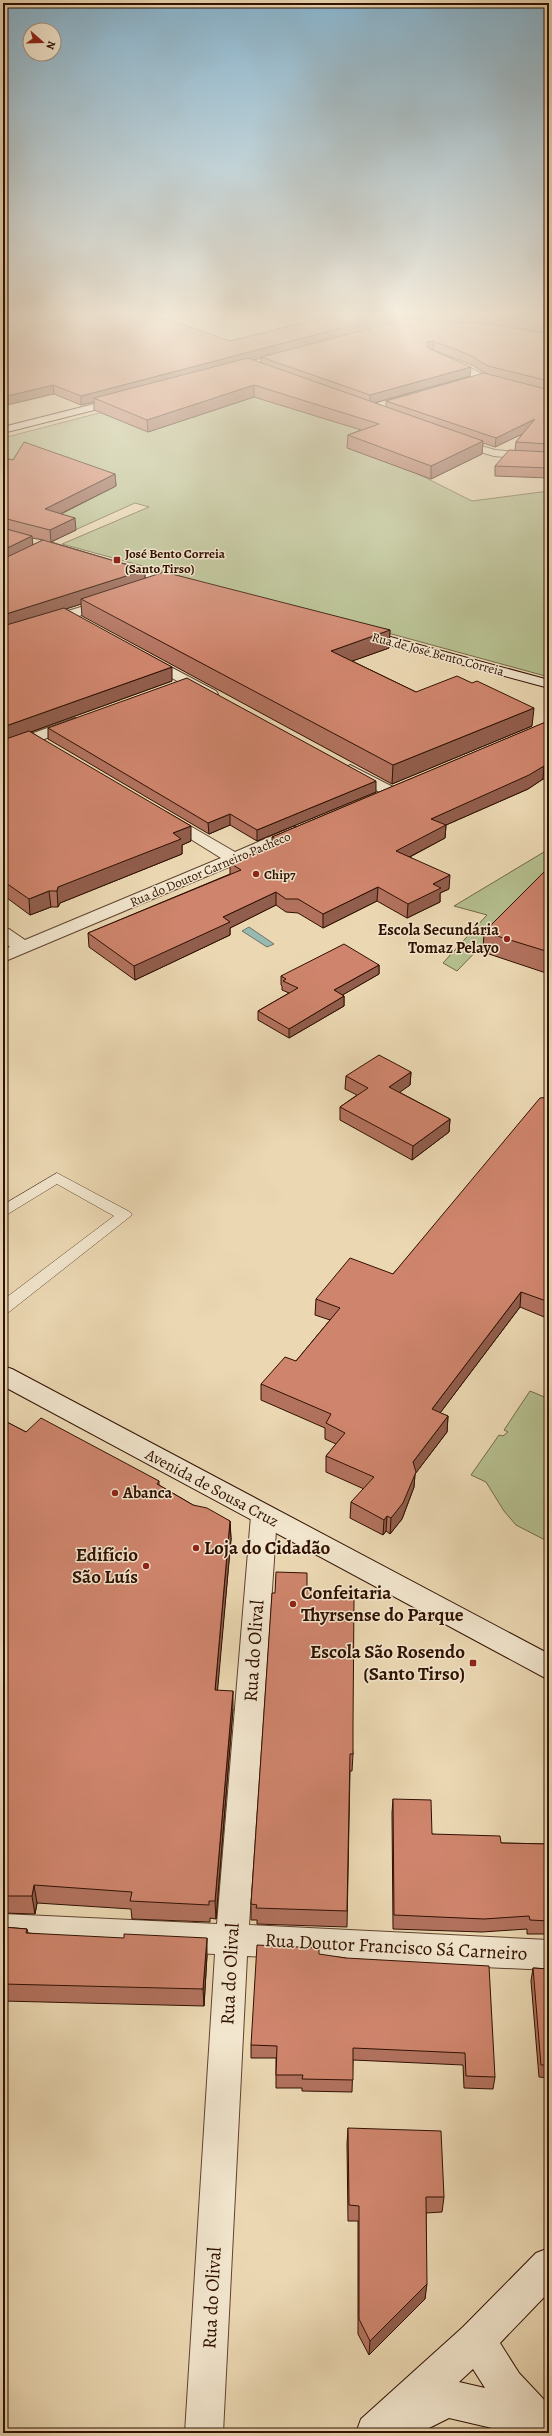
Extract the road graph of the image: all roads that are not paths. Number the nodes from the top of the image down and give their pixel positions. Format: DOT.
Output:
graph roads {
  1 [pos="14,428"];
  2 [pos="3,430"];
  3 [pos="446,438"];
  4 [pos="549,458"];
  5 [pos="104,563"];
  6 [pos="170,581"];
  7 [pos="191,586"];
  8 [pos="150,589"];
  9 [pos="122,598"];
  10 [pos="66,616"];
  11 [pos="84,625"];
  12 [pos="352,630"];
  13 [pos="3,635"];
  14 [pos="130,650"];
  15 [pos="189,681"];
  16 [pos="549,684"];
  17 [pos="166,689"];
  18 [pos="223,700"];
  19 [pos="92,717"];
  20 [pos="32,738"];
  21 [pos="3,749"];
  22 [pos="50,749"];
  23 [pos="338,764"];
  24 [pos="369,802"];
  25 [pos="150,808"];
  26 [pos="312,826"];
  27 [pos="234,858"];
  28 [pos="3,933"];
  29 [pos="22,947"];
  30 [pos="3,956"];
  31 [pos="3,1212"];
  32 [pos="3,1308"];
  33 [pos="3,1375"];
  34 [pos="264,1516"];
  35 [pos="549,1668"];
  36 [pos="3,1928"];
  37 [pos="232,1939"];
  38 [pos="549,1955"];
  39 [pos="549,2266"];
  40 [pos="476,2340"];
  41 [pos="204,2433"];
  42 [pos="375,2433"];
  43 [pos="379,2433"];
  44 [pos="535,2433"];
  45 [pos="548,2433"];
  1 -- 2 [label="street"];
  3 -- 4 [label="street"];
  5 -- 6 [label="street"];
  6 -- 7 [label="street"];
  6 -- 8 [label="street"];
  9 -- 10 [label="street"];
  10 -- 11 [label="street"];
  10 -- 13 [label="street"];
  12 -- 16 [label="street, Rua de José Bento Correia"];
  14 -- 15 [label="street"];
  15 -- 17 [label="street"];
  15 -- 18 [label="street"];
  19 -- 20 [label="street"];
  20 -- 21 [label="street"];
  20 -- 22 [label="street"];
  23 -- 24 [label="street"];
  25 -- 27 [label="street"];
  26 -- 27 [label="street, Rua do Doutor Carneiro Pacheco"];
  27 -- 29 [label="street, Rua do Doutor Carneiro Pacheco"];
  28 -- 29 [label="street"];
  29 -- 30 [label="street, Rua do Doutor Carneiro Pacheco"];
  31 -- 32 [label="lane"];
  33 -- 34 [label="street, Avenida de Sousa Cruz"];
  34 -- 35 [label="street, Avenida de Sousa Cruz"];
  34 -- 37 [label="street, Rua do Olival"];
  36 -- 37 [label="street, Rua Doutor Francisco Sá Carneiro"];
  37 -- 38 [label="street, Rua Doutor Francisco Sá Carneiro"];
  37 -- 41 [label="street, Rua do Olival"];
  39 -- 40 [label="street"];
  40 -- 42 [label="street"];
  40 -- 45 [label="street"];
  43 -- 44 [label="street"];
}
